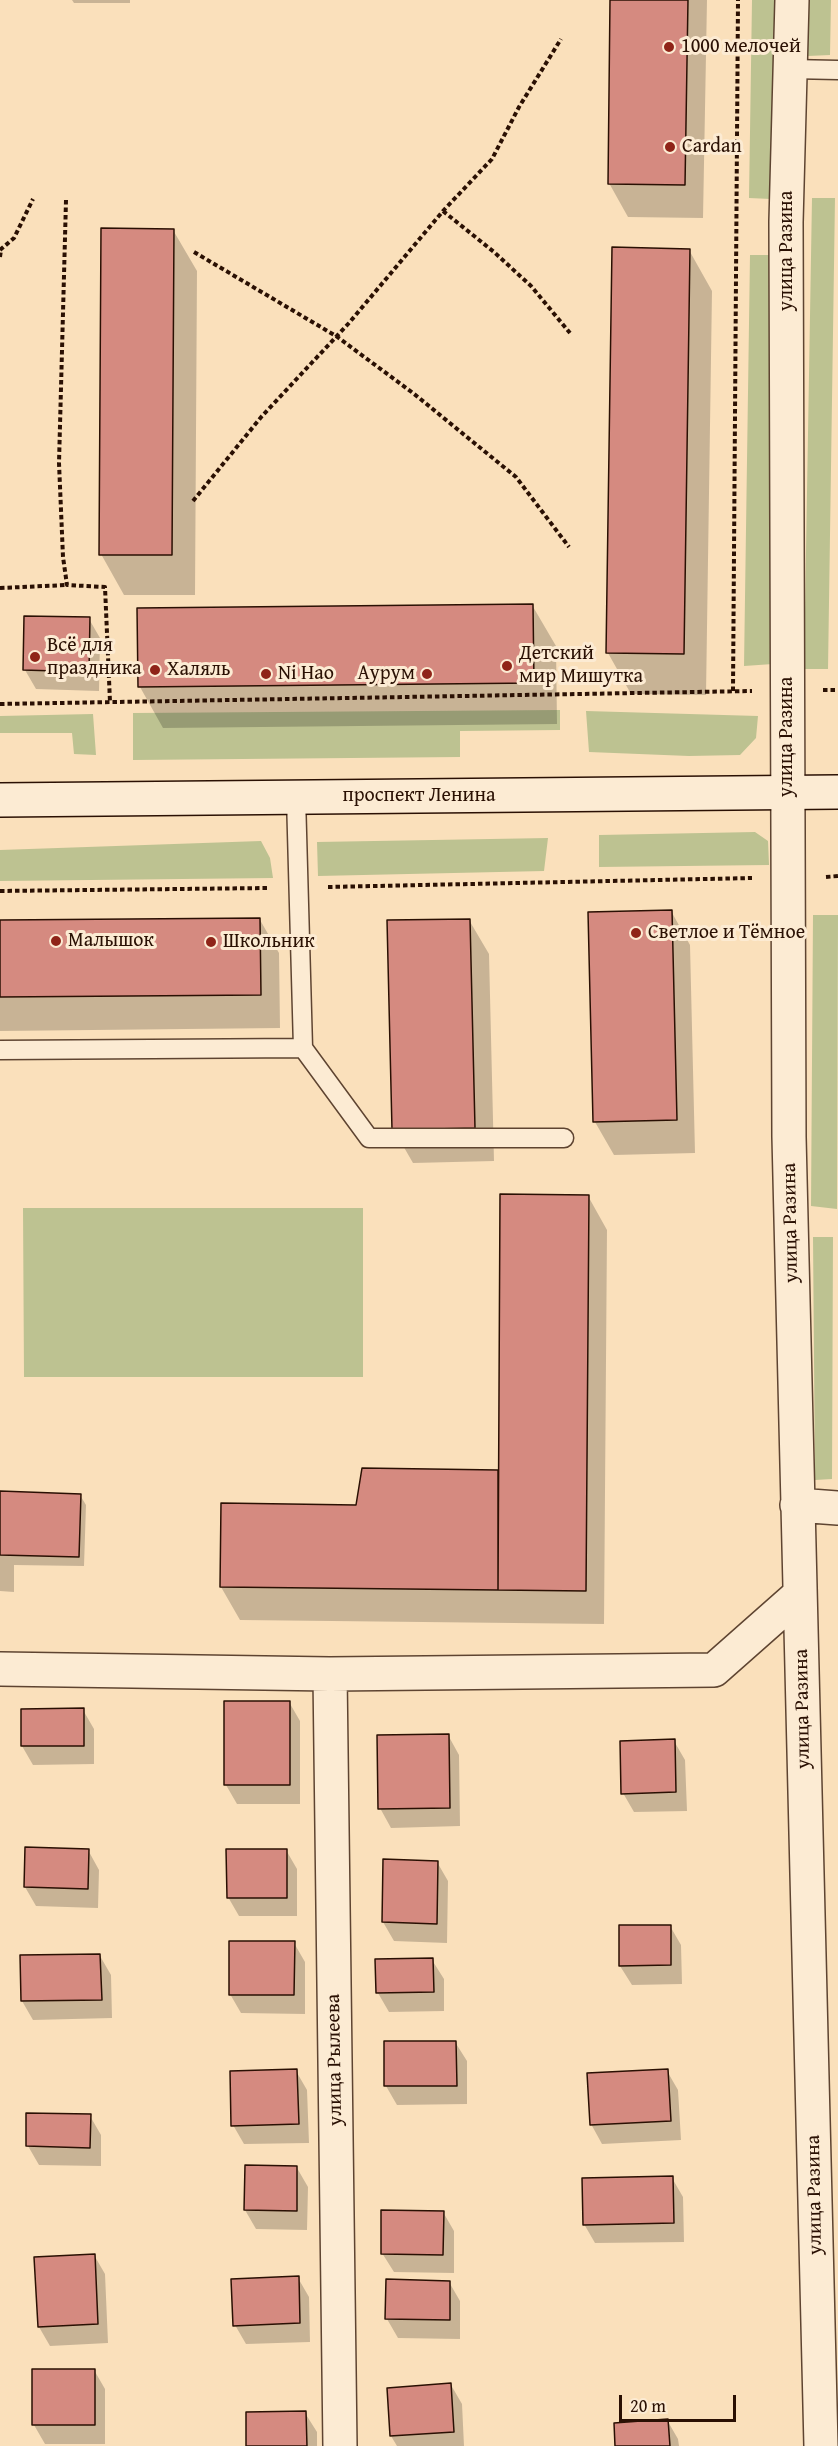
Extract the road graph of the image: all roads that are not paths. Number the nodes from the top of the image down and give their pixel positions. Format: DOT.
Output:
graph roads {
  1 [pos="792,0"];
  2 [pos="790,69"];
  3 [pos="838,70"];
  4 [pos="838,792"];
  5 [pos="787,793"];
  6 [pos="296,797"];
  7 [pos="0,800"];
  8 [pos="303,1048"];
  9 [pos="0,1050"];
  10 [pos="564,1138"];
  11 [pos="797,1504"];
  12 [pos="838,1508"];
  13 [pos="800,1594"];
  14 [pos="0,1669"];
  15 [pos="330,1674"];
  16 [pos="340,2446"];
  17 [pos="821,2446"];
  1 -- 2 [label="street, улица Разина"];
  2 -- 3 [label="lane"];
  2 -- 5 [label="street, улица Разина"];
  4 -- 5 [label="street, проспект Ленина"];
  5 -- 6 [label="street, проспект Ленина"];
  5 -- 11 [label="street, улица Разина"];
  6 -- 7 [label="street, проспект Ленина"];
  6 -- 8 [label="lane"];
  8 -- 9 [label="lane"];
  8 -- 10 [label="lane"];
  11 -- 12 [label="street"];
  11 -- 13 [label="street, улица Разина"];
  13 -- 15 [label="street"];
  13 -- 17 [label="street, улица Разина"];
  14 -- 15 [label="street"];
  15 -- 16 [label="street, улица Рылеева"];
}
